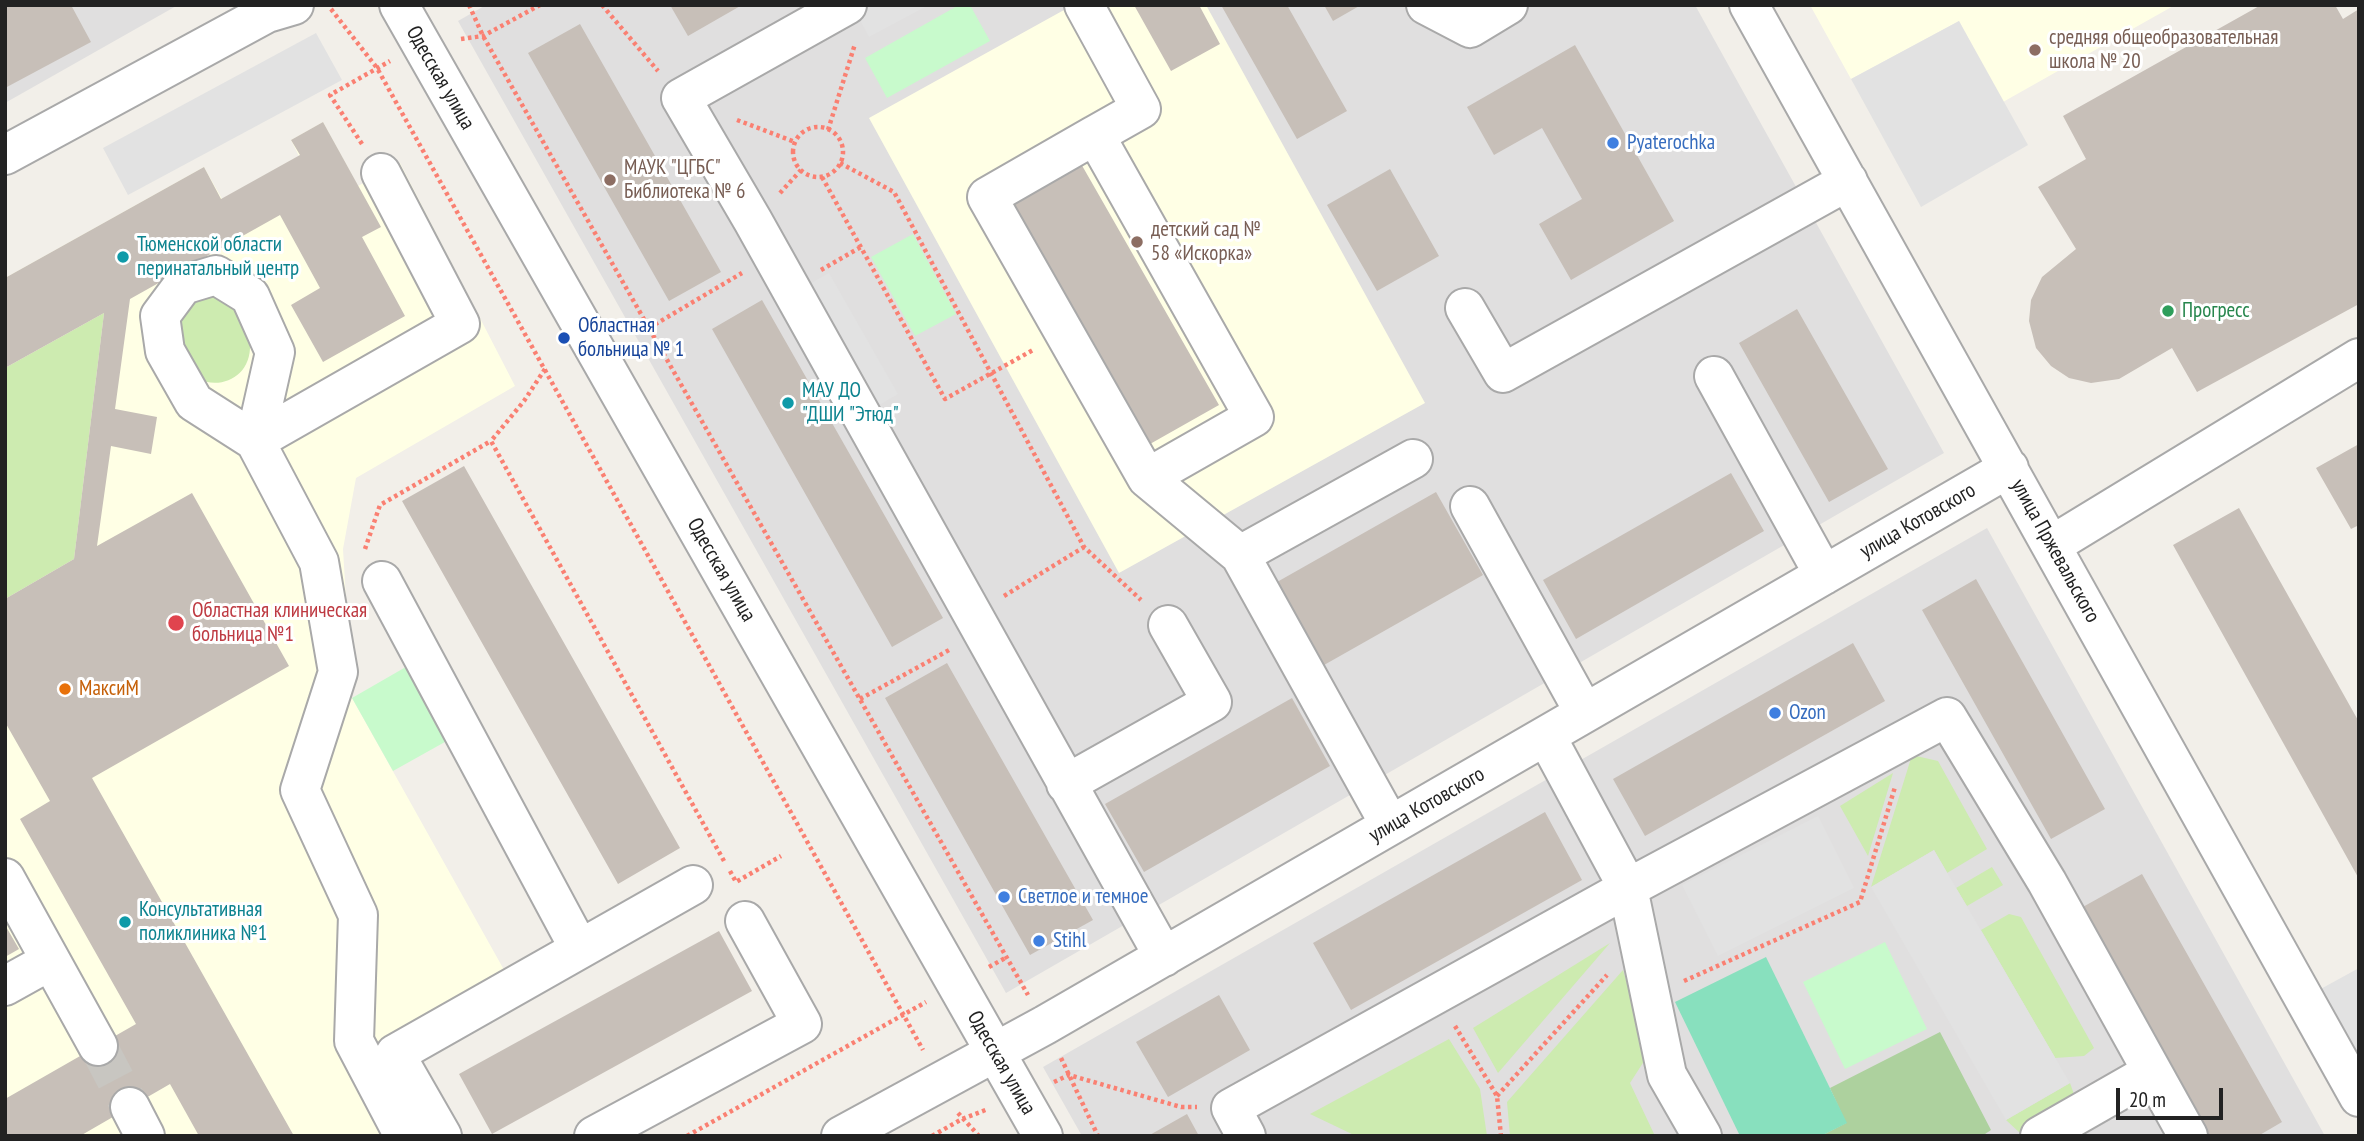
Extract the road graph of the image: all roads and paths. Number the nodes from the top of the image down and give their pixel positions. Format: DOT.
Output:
graph roads {
  1 [pos="293,5"];
  2 [pos="328,5"];
  3 [pos="399,5"];
  4 [pos="469,5"];
  5 [pos="602,5"];
  6 [pos="1084,5"];
  7 [pos="1426,5"];
  8 [pos="1508,5"];
  9 [pos="1749,5"];
  10 [pos="844,7"];
  11 [pos="377,68"];
  12 [pos="681,98"];
  13 [pos="828,130"];
  14 [pos="1095,135"];
  15 [pos="5,155"];
  16 [pos="840,163"];
  17 [pos="381,173"];
  18 [pos="822,177"];
  19 [pos="1848,181"];
  20 [pos="1465,308"];
  21 [pos="2359,358"];
  22 [pos="1006,365"];
  23 [pos="545,369"];
  24 [pos="992,373"];
  25 [pos="1714,376"];
  26 [pos="491,441"];
  27 [pos="1413,459"];
  28 [pos="2009,468"];
  29 [pos="1147,478"];
  30 [pos="1470,506"];
  31 [pos="2052,545"];
  32 [pos="1240,555"];
  33 [pos="1824,575"];
  34 [pos="382,581"];
  35 [pos="1168,625"];
  36 [pos="1584,712"];
  37 [pos="1546,736"];
  38 [pos="1911,736"];
  39 [pos="1066,784"];
  40 [pos="1390,825"];
  41 [pos="781,856"];
  42 [pos="5,878"];
  43 [pos="693,885"];
  44 [pos="1628,888"];
  45 [pos="745,921"];
  46 [pos="1639,941"];
  47 [pos="579,948"];
  48 [pos="1007,957"];
  49 [pos="1164,957"];
  50 [pos="50,961"];
  51 [pos="957,985"];
  52 [pos="5,986"];
  53 [pos="1436,994"];
  54 [pos="1650,995"];
  55 [pos="903,1015"];
  56 [pos="1045,1025"];
  57 [pos="97,1046"];
  58 [pos="995,1052"];
  59 [pos="2152,1072"];
  60 [pos="1069,1075"];
  61 [pos="940,1081"];
  62 [pos="1497,1096"];
  63 [pos="1021,1097"];
  64 [pos="2359,1097"];
  65 [pos="1239,1122"];
  66 [pos="404,1136"];
  67 [pos="442,1136"];
  68 [pos="594,1136"];
  69 [pos="687,1136"];
  70 [pos="841,1136"];
  71 [pos="932,1136"];
  72 [pos="1043,1136"];
  73 [pos="1098,1136"];
  74 [pos="1501,1136"];
  75 [pos="1702,1136"];
  76 [pos="2040,1136"];
  77 [pos="2188,1136"];
  1 -- 15 [label="street"];
  2 -- 11 [label="path"];
  3 -- 51 [label="street, Одесская улица"];
  4 -- 48 [label="path"];
  5 -- 12 [label="path"];
  6 -- 14 [label="street"];
  7 -- 8 [label="street"];
  9 -- 19 [label="street, улица Пржевальского"];
  10 -- 12 [label="street"];
  10 -- 13 [label="path"];
  11 -- 17 [label="path"];
  11 -- 23 [label="path"];
  12 -- 39 [label="street"];
  13 -- 16 [label="path"];
  13 -- 18 [label="path"];
  14 -- 29 [label="street"];
  14 -- 29 [label="street"];
  16 -- 18 [label="path"];
  16 -- 24 [label="path"];
  17 -- 66 [label="street"];
  18 -- 24 [label="path"];
  19 -- 20 [label="street"];
  19 -- 28 [label="street, улица Пржевальского"];
  21 -- 31 [label="street"];
  22 -- 24 [label="path"];
  23 -- 26 [label="path"];
  23 -- 55 [label="path"];
  24 -- 35 [label="path"];
  25 -- 33 [label="street"];
  26 -- 34 [label="path"];
  26 -- 41 [label="path"];
  27 -- 32 [label="street"];
  28 -- 31 [label="street, улица Пржевальского"];
  28 -- 33 [label="street, улица Котовского"];
  29 -- 32 [label="street"];
  30 -- 36 [label="street"];
  31 -- 64 [label="street, улица Пржевальского"];
  32 -- 40 [label="street"];
  33 -- 36 [label="street, улица Котовского"];
  34 -- 47 [label="street"];
  35 -- 39 [label="street"];
  36 -- 37 [label="street, улица Котовского"];
  37 -- 40 [label="street, улица Котовского"];
  37 -- 44 [label="street"];
  38 -- 44 [label="street"];
  38 -- 54 [label="path"];
  38 -- 59 [label="street"];
  39 -- 49 [label="street"];
  40 -- 49 [label="street, улица Котовского"];
  42 -- 50 [label="street"];
  43 -- 47 [label="street"];
  44 -- 46 [label="street"];
  44 -- 53 [label="street"];
  45 -- 68 [label="street"];
  46 -- 54 [label="street"];
  46 -- 62 [label="path"];
  47 -- 67 [label="street"];
  48 -- 51 [label="path"];
  48 -- 56 [label="path"];
  49 -- 56 [label="street, улица Котовского"];
  50 -- 52 [label="street"];
  50 -- 57 [label="street"];
  51 -- 55 [label="path"];
  51 -- 58 [label="street, Одесская улица"];
  53 -- 62 [label="path"];
  53 -- 65 [label="street"];
  54 -- 75 [label="street"];
  55 -- 61 [label="path"];
  55 -- 69 [label="path"];
  56 -- 58 [label="street, улица Котовского"];
  56 -- 60 [label="path"];
  58 -- 61 [label="street, улица Котовского"];
  58 -- 63 [label="street, Одесская улица"];
  59 -- 76 [label="street"];
  59 -- 77 [label="street"];
  60 -- 63 [label="path"];
  60 -- 65 [label="path"];
  60 -- 73 [label="path"];
  61 -- 70 [label="street, улица Котовского"];
  62 -- 74 [label="path"];
  63 -- 71 [label="path"];
  63 -- 72 [label="street, Одесская улица"];
}
